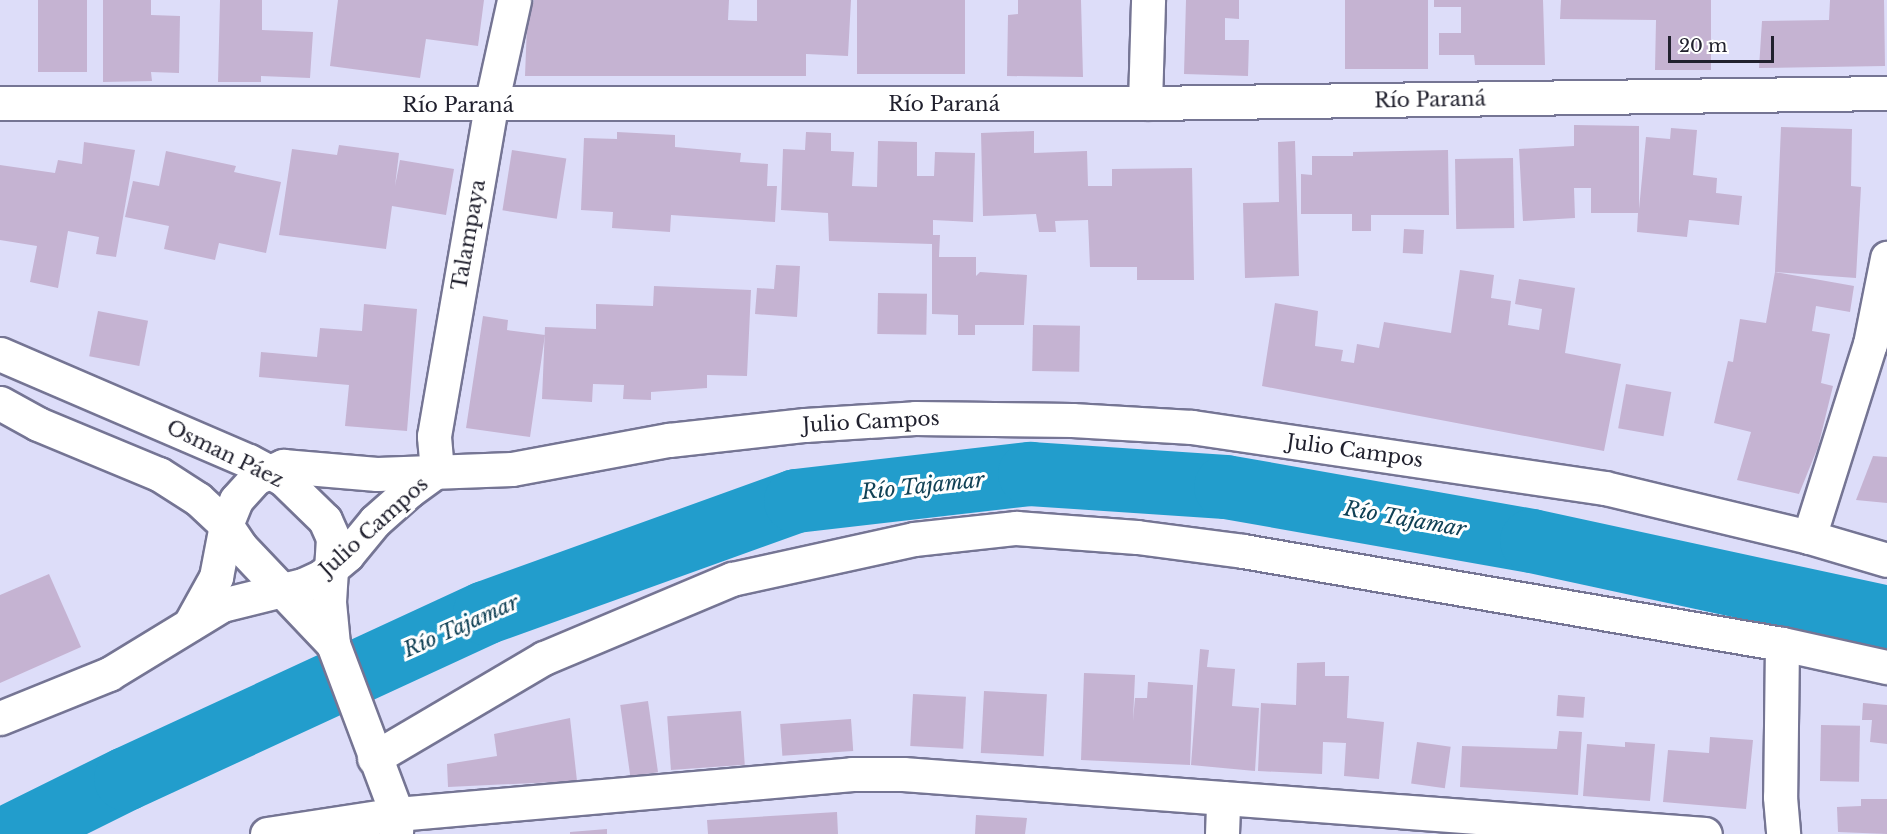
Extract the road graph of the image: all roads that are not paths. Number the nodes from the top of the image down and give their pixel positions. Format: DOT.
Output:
graph roads {
  1 [pos="514,0"];
  2 [pos="1148,0"];
  3 [pos="1887,93"];
  4 [pos="0,103"];
  5 [pos="1145,104"];
  6 [pos="492,105"];
  7 [pos="1887,258"];
  8 [pos="0,354"];
  9 [pos="0,403"];
  10 [pos="437,471"];
  11 [pos="269,472"];
  12 [pos="226,525"];
  13 [pos="1809,537"];
  14 [pos="1887,560"];
  15 [pos="333,567"];
  16 [pos="283,590"];
  17 [pos="190,624"];
  18 [pos="333,644"];
  19 [pos="1782,645"];
  20 [pos="1887,667"];
  21 [pos="0,718"];
  22 [pos="369,745"];
  23 [pos="1223,798"];
  24 [pos="397,824"];
  25 [pos="1605,830"];
  26 [pos="267,834"];
  27 [pos="1222,834"];
  28 [pos="1705,834"];
  29 [pos="1783,834"];
  1 -- 6 [label="street, Talampaya"];
  2 -- 5 [label="street"];
  3 -- 5 [label="street, Río Paraná"];
  4 -- 6 [label="street, Río Paraná"];
  5 -- 6 [label="street, Río Paraná"];
  6 -- 10 [label="street, Talampaya"];
  7 -- 13 [label="street"];
  8 -- 11 [label="street, Osman Páez"];
  9 -- 12 [label="street, Osman Páez"];
  10 -- 11 [label="street"];
  10 -- 13 [label="street, Julio Campos"];
  10 -- 15 [label="street, Julio Campos"];
  11 -- 12 [label="street"];
  11 -- 15 [label="street, Osman Páez"];
  12 -- 16 [label="street, Osman Páez"];
  12 -- 17 [label="street"];
  13 -- 14 [label="street, Julio Campos"];
  15 -- 16 [label="street, Julio Campos"];
  15 -- 18 [label="street, Osman Páez"];
  16 -- 17 [label="street, Julio Campos"];
  16 -- 18 [label="street, Osman Páez"];
  17 -- 21 [label="street, Julio Campos"];
  18 -- 22 [label="street, Osman Páez"];
  19 -- 20 [label="street"];
  19 -- 22 [label="street"];
  19 -- 29 [label="street"];
  22 -- 24 [label="street"];
  23 -- 24 [label="street"];
  23 -- 25 [label="street"];
  23 -- 27 [label="street"];
  24 -- 26 [label="street"];
  25 -- 28 [label="street"];
}
